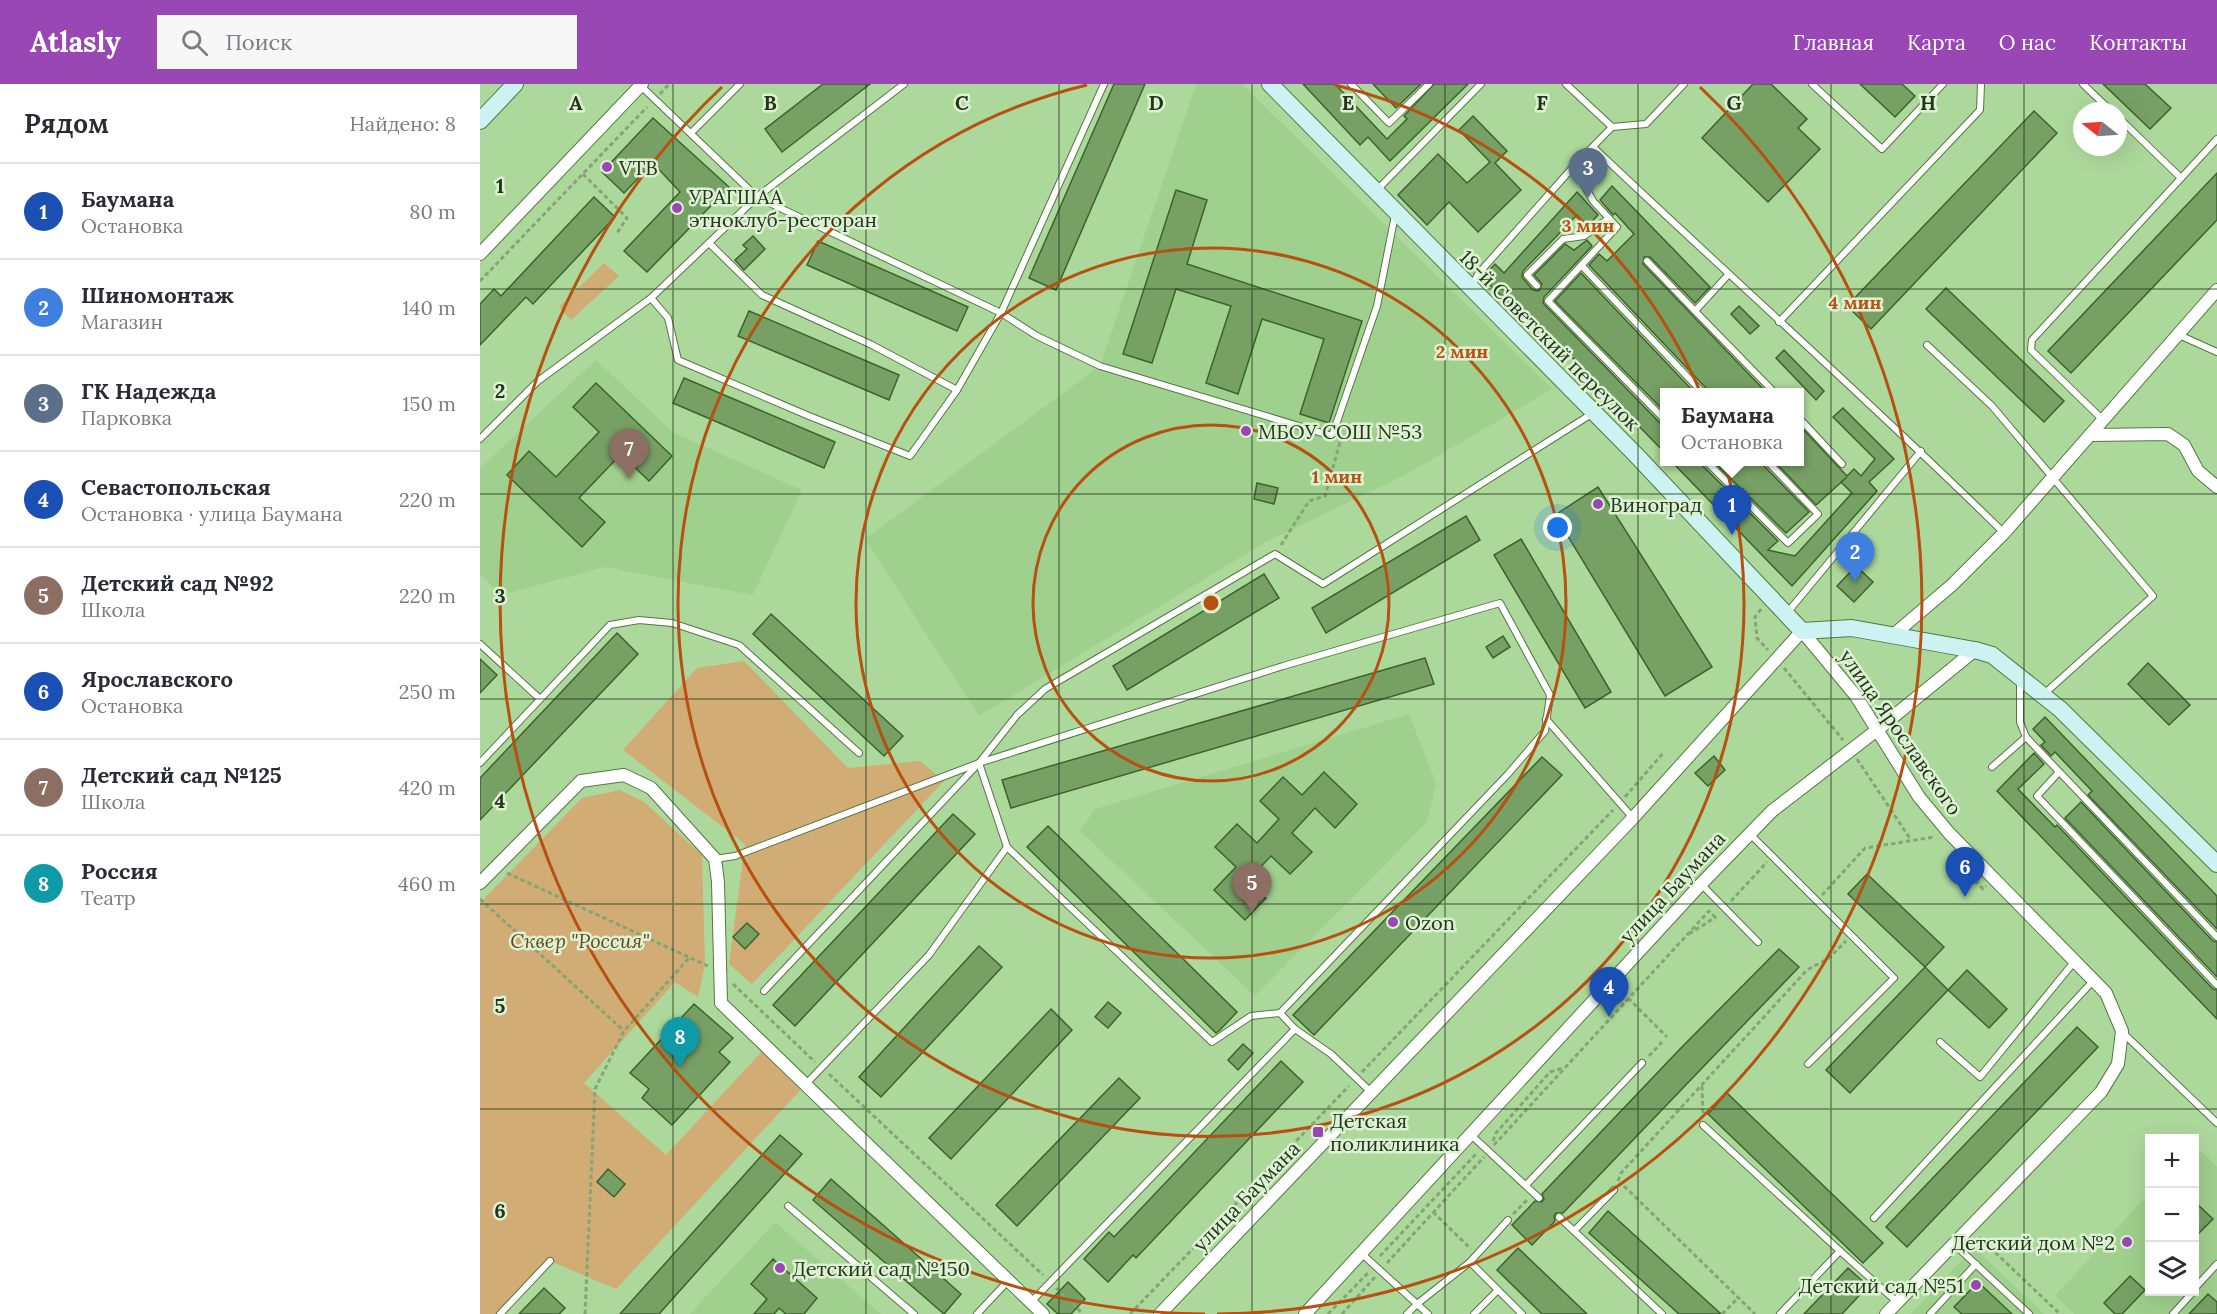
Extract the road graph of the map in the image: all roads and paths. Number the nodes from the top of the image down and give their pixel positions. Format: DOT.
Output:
graph roads {
  1 [pos="516,84"];
  2 [pos="669,84"];
  3 [pos="740,84"];
  4 [pos="904,84"];
  5 [pos="1104,84"];
  6 [pos="1270,84"];
  7 [pos="1351,84"];
  8 [pos="1429,84"];
  9 [pos="1481,84"];
  10 [pos="1566,84"];
  11 [pos="1684,84"];
  12 [pos="1812,84"];
  13 [pos="1943,84"];
  14 [pos="1980,84"];
  15 [pos="2084,84"];
  16 [pos="641,85"];
  17 [pos="655,99"];
  18 [pos="2102,102"];
  19 [pos="480,121"];
  20 [pos="2127,126"];
  21 [pos="1612,127"];
  22 [pos="691,133"];
  23 [pos="2217,139"];
  24 [pos="1593,147"];
  25 [pos="1574,166"];
  26 [pos="583,174"];
  27 [pos="2181,178"];
  28 [pos="1375,193"];
  29 [pos="757,197"];
  30 [pos="1396,214"];
  31 [pos="1608,219"];
  32 [pos="617,233"];
  33 [pos="710,244"];
  34 [pos="480,254"];
  35 [pos="1647,261"];
  36 [pos="1581,266"];
  37 [pos="1728,275"];
  38 [pos="480,281"];
  39 [pos="1537,286"];
  40 [pos="1470,289"];
  41 [pos="2217,291"];
  42 [pos="651,298"];
  43 [pos="1695,311"];
  44 [pos="1001,313"];
  45 [pos="1779,322"];
  46 [pos="2179,335"];
  47 [pos="1928,345"];
  48 [pos="2217,352"];
  49 [pos="1697,388"];
  50 [pos="1769,388"];
  51 [pos="957,390"];
  52 [pos="1593,413"];
  53 [pos="1660,414"];
  54 [pos="2103,420"];
  55 [pos="1804,423"];
  56 [pos="2090,435"];
  57 [pos="1332,436"];
  58 [pos="480,440"];
  59 [pos="1920,451"];
  60 [pos="1842,464"];
  61 [pos="1711,466"];
  62 [pos="1772,466"];
  63 [pos="2052,478"];
  64 [pos="2217,486"];
  65 [pos="2004,533"];
  66 [pos="1275,555"];
  67 [pos="1770,597"];
  68 [pos="1786,614"];
  69 [pos="1803,631"];
  70 [pos="1892,636"];
  71 [pos="480,644"];
  72 [pos="1975,650"];
  73 [pos="1777,659"];
  74 [pos="2020,678"];
  75 [pos="2044,694"];
  76 [pos="540,699"];
  77 [pos="1546,719"];
  78 [pos="1877,730"];
  79 [pos="2026,737"];
  80 [pos="1851,750"];
  81 [pos="1664,752"];
  82 [pos="859,753"];
  83 [pos="480,763"];
  84 [pos="979,763"];
  85 [pos="1992,767"];
  86 [pos="2059,772"];
  87 [pos="1620,803"];
  88 [pos="1633,818"];
  89 [pos="1749,834"];
  90 [pos="1911,840"];
  91 [pos="1940,844"];
  92 [pos="1007,847"];
  93 [pos="1772,856"];
  94 [pos="715,859"];
  95 [pos="2217,864"];
  96 [pos="1968,874"];
  97 [pos="1993,880"];
  98 [pos="480,883"];
  99 [pos="1701,884"];
  100 [pos="480,899"];
  101 [pos="1816,900"];
  102 [pos="1725,908"];
  103 [pos="1716,918"];
  104 [pos="1851,935"];
  105 [pos="1685,937"];
  106 [pos="2217,937"];
  107 [pos="1758,942"];
  108 [pos="690,958"];
  109 [pos="2074,962"];
  110 [pos="2093,981"];
  111 [pos="2217,985"];
  112 [pos="764,991"];
  113 [pos="1628,998"];
  114 [pos="1280,1013"];
  115 [pos="1295,1029"];
  116 [pos="624,1030"];
  117 [pos="2122,1031"];
  118 [pos="1667,1037"];
  119 [pos="1662,1042"];
  120 [pos="1940,1042"];
  121 [pos="1642,1063"];
  122 [pos="1808,1064"];
  123 [pos="1565,1067"];
  124 [pos="1356,1078"];
  125 [pos="1702,1084"];
  126 [pos="805,1085"];
  127 [pos="1371,1092"];
  128 [pos="2217,1123"];
  129 [pos="1703,1125"];
  130 [pos="1470,1134"];
  131 [pos="1488,1152"];
  132 [pos="1618,1180"];
  133 [pos="1526,1185"];
  134 [pos="1614,1190"];
  135 [pos="1536,1195"];
  136 [pos="788,1206"];
  137 [pos="1559,1217"];
  138 [pos="1874,1218"];
  139 [pos="1508,1220"];
  140 [pos="1969,1228"];
  141 [pos="1574,1232"];
  142 [pos="1953,1244"];
  143 [pos="1840,1251"];
  144 [pos="1361,1253"];
  145 [pos="550,1261"];
  146 [pos="1470,1262"];
  147 [pos="1976,1264"];
  148 [pos="2217,1264"];
  149 [pos="1380,1271"];
  150 [pos="1008,1281"];
  151 [pos="2199,1284"];
  152 [pos="1498,1290"];
  153 [pos="2189,1296"];
  154 [pos="1738,1298"];
  155 [pos="1031,1302"];
  156 [pos="1897,1302"];
  157 [pos="1417,1304"];
  158 [pos="500,1314"];
  159 [pos="585,1314"];
  160 [pos="914,1314"];
  161 [pos="977,1314"];
  162 [pos="1043,1314"];
  163 [pos="1130,1314"];
  164 [pos="1160,1314"];
  165 [pos="1305,1314"];
  166 [pos="1328,1314"];
  167 [pos="1342,1314"];
  168 [pos="1407,1314"];
  169 [pos="1428,1314"];
  170 [pos="1474,1314"];
  171 [pos="1522,1314"];
  172 [pos="1662,1314"];
  173 [pos="1722,1314"];
  174 [pos="1755,1314"];
  175 [pos="1780,1314"];
  176 [pos="1886,1314"];
  177 [pos="1930,1314"];
  178 [pos="2029,1314"];
  179 [pos="2060,1314"];
  180 [pos="2173,1314"];
  1 -- 19 [label="street"];
  2 -- 17 [label="path"];
  3 -- 22 [label="lane"];
  4 -- 29 [label="lane"];
  5 -- 44 [label="lane"];
  6 -- 28 [label="street, 18-й Советский переулок"];
  7 -- 8 [label="lane"];
  9 -- 28 [label="lane"];
  10 -- 21 [label="lane"];
  11 -- 21 [label="lane"];
  12 -- 13 [label="lane"];
  14 -- 45 [label="lane"];
  15 -- 18 [label="lane"];
  16 -- 17 [label="lane"];
  16 -- 34 [label="street"];
  17 -- 22 [label="lane"];
  17 -- 26 [label="path"];
  20 -- 27 [label="lane"];
  21 -- 24 [label="lane"];
  22 -- 29 [label="lane"];
  23 -- 27 [label="lane"];
  24 -- 25 [label="lane"];
  24 -- 37 [label="lane"];
  25 -- 31 [label="lane"];
  25 -- 40 [label="lane"];
  26 -- 32 [label="path"];
  26 -- 38 [label="path"];
  27 -- 54 [label="lane"];
  28 -- 30 [label="street, 18-й Советский переулок"];
  29 -- 33 [label="lane"];
  29 -- 44 [label="lane"];
  30 -- 40 [label="street, 18-й Советский переулок"];
  30 -- 57 [label="lane"];
  31 -- 36 [label="lane"];
  31 -- 39 [label="lane"];
  33 -- 42 [label="lane"];
  33 -- 51 [label="lane"];
  35 -- 43 [label="lane"];
  36 -- 49 [label="lane"];
  36 -- 53 [label="lane"];
  37 -- 43 [label="lane"];
  37 -- 45 [label="lane"];
  40 -- 52 [label="street, 18-й Советский переулок"];
  41 -- 46 [label="street"];
  42 -- 51 [label="lane"];
  42 -- 58 [label="lane"];
  43 -- 50 [label="lane"];
  44 -- 51 [label="lane"];
  44 -- 57 [label="lane"];
  45 -- 59 [label="lane"];
  46 -- 48 [label="lane"];
  46 -- 54 [label="street"];
  47 -- 63 [label="lane"];
  52 -- 66 [label="lane"];
  52 -- 67 [label="street, 18-й Советский переулок"];
  54 -- 56 [label="street"];
  55 -- 60 [label="lane"];
  56 -- 63 [label="street"];
  56 -- 64 [label="street"];
  57 -- 66 [label="path"];
  59 -- 65 [label="lane"];
  59 -- 68 [label="lane"];
  61 -- 62 [label="lane"];
  63 -- 65 [label="street"];
  63 -- 75 [label="lane"];
  65 -- 70 [label="street"];
  66 -- 84 [label="lane"];
  67 -- 68 [label="street, 18-й Советский переулок"];
  67 -- 73 [label="path"];
  68 -- 69 [label="street, 18-й Советский переулок"];
  69 -- 70 [label="street"];
  69 -- 73 [label="street, улица Баумана"];
  69 -- 78 [label="street, улица Ярославского"];
  70 -- 72 [label="street"];
  71 -- 76 [label="lane"];
  72 -- 74 [label="street"];
  72 -- 78 [label="street, улица Баумана"];
  73 -- 80 [label="path"];
  73 -- 88 [label="street, улица Баумана"];
  74 -- 75 [label="street"];
  74 -- 79 [label="lane"];
  75 -- 95 [label="street"];
  76 -- 82 [label="lane"];
  76 -- 83 [label="lane"];
  77 -- 84 [label="lane"];
  77 -- 87 [label="lane"];
  77 -- 114 [label="lane"];
  78 -- 80 [label="street, улица Баумана"];
  78 -- 97 [label="street, улица Ярославского"];
  79 -- 85 [label="lane"];
  79 -- 86 [label="lane"];
  80 -- 89 [label="street, улица Баумана"];
  80 -- 90 [label="path"];
  81 -- 87 [label="path"];
  84 -- 92 [label="lane"];
  84 -- 94 [label="lane"];
  84 -- 112 [label="lane"];
  86 -- 106 [label="lane"];
  86 -- 111 [label="lane"];
  87 -- 88 [label="lane"];
  87 -- 124 [label="path"];
  88 -- 127 [label="street, улица Баумана"];
  89 -- 93 [label="lane"];
  89 -- 99 [label="street, улица Баумана"];
  90 -- 91 [label="path"];
  90 -- 101 [label="path"];
  92 -- 114 [label="lane"];
  92 -- 126 [label="lane"];
  93 -- 101 [label="lane"];
  93 -- 102 [label="path"];
  94 -- 98 [label="street"];
  94 -- 126 [label="street"];
  96 -- 97 [label="path"];
  97 -- 109 [label="street, улица Ярославского"];
  99 -- 102 [label="lane"];
  99 -- 130 [label="street, улица Баумана"];
  100 -- 116 [label="path"];
  101 -- 104 [label="lane"];
  102 -- 103 [label="path"];
  102 -- 107 [label="lane"];
  103 -- 105 [label="path"];
  103 -- 105 [label="path"];
  104 -- 122 [label="lane"];
  104 -- 125 [label="path"];
  105 -- 113 [label="path"];
  108 -- 116 [label="path"];
  109 -- 110 [label="street, улица Ярославского"];
  109 -- 120 [label="lane"];
  110 -- 117 [label="street, улица Ярославского"];
  110 -- 138 [label="lane"];
  113 -- 118 [label="path"];
  113 -- 123 [label="path"];
  114 -- 115 [label="lane"];
  115 -- 124 [label="lane"];
  115 -- 155 [label="lane"];
  116 -- 159 [label="path"];
  117 -- 128 [label="lane"];
  117 -- 140 [label="street, улица Ярославского"];
  119 -- 121 [label="path"];
  121 -- 133 [label="lane"];
  123 -- 131 [label="path"];
  123 -- 131 [label="path"];
  124 -- 127 [label="lane"];
  124 -- 163 [label="path"];
  125 -- 129 [label="path"];
  125 -- 132 [label="path"];
  126 -- 150 [label="street"];
  127 -- 164 [label="street, улица Баумана"];
  129 -- 143 [label="lane"];
  130 -- 131 [label="lane"];
  130 -- 144 [label="street, улица Баумана"];
  131 -- 133 [label="lane"];
  131 -- 149 [label="path"];
  131 -- 149 [label="path"];
  132 -- 134 [label="path"];
  132 -- 154 [label="path"];
  133 -- 135 [label="lane"];
  134 -- 141 [label="lane"];
  135 -- 139 [label="path"];
  136 -- 160 [label="lane"];
  137 -- 141 [label="lane"];
  139 -- 146 [label="lane"];
  140 -- 142 [label="street, улица Ярославского"];
  140 -- 179 [label="path"];
  141 -- 172 [label="lane"];
  142 -- 147 [label="lane"];
  142 -- 156 [label="street, улица Ярославского"];
  143 -- 156 [label="lane"];
  143 -- 175 [label="lane"];
  144 -- 149 [label="lane"];
  144 -- 165 [label="street, улица Баумана"];
  145 -- 158 [label="lane"];
  146 -- 152 [label="lane"];
  146 -- 157 [label="lane"];
  147 -- 177 [label="lane"];
  147 -- 178 [label="lane"];
  148 -- 151 [label="lane"];
  149 -- 157 [label="lane"];
  149 -- 166 [label="path"];
  149 -- 167 [label="path"];
  150 -- 155 [label="street"];
  150 -- 161 [label="lane"];
  152 -- 170 [label="lane"];
  152 -- 171 [label="lane"];
  153 -- 180 [label="lane"];
  154 -- 173 [label="path"];
  154 -- 174 [label="path"];
  155 -- 162 [label="street"];
  156 -- 176 [label="street, улица Ярославского"];
  157 -- 168 [label="lane"];
  157 -- 169 [label="lane"];
}
